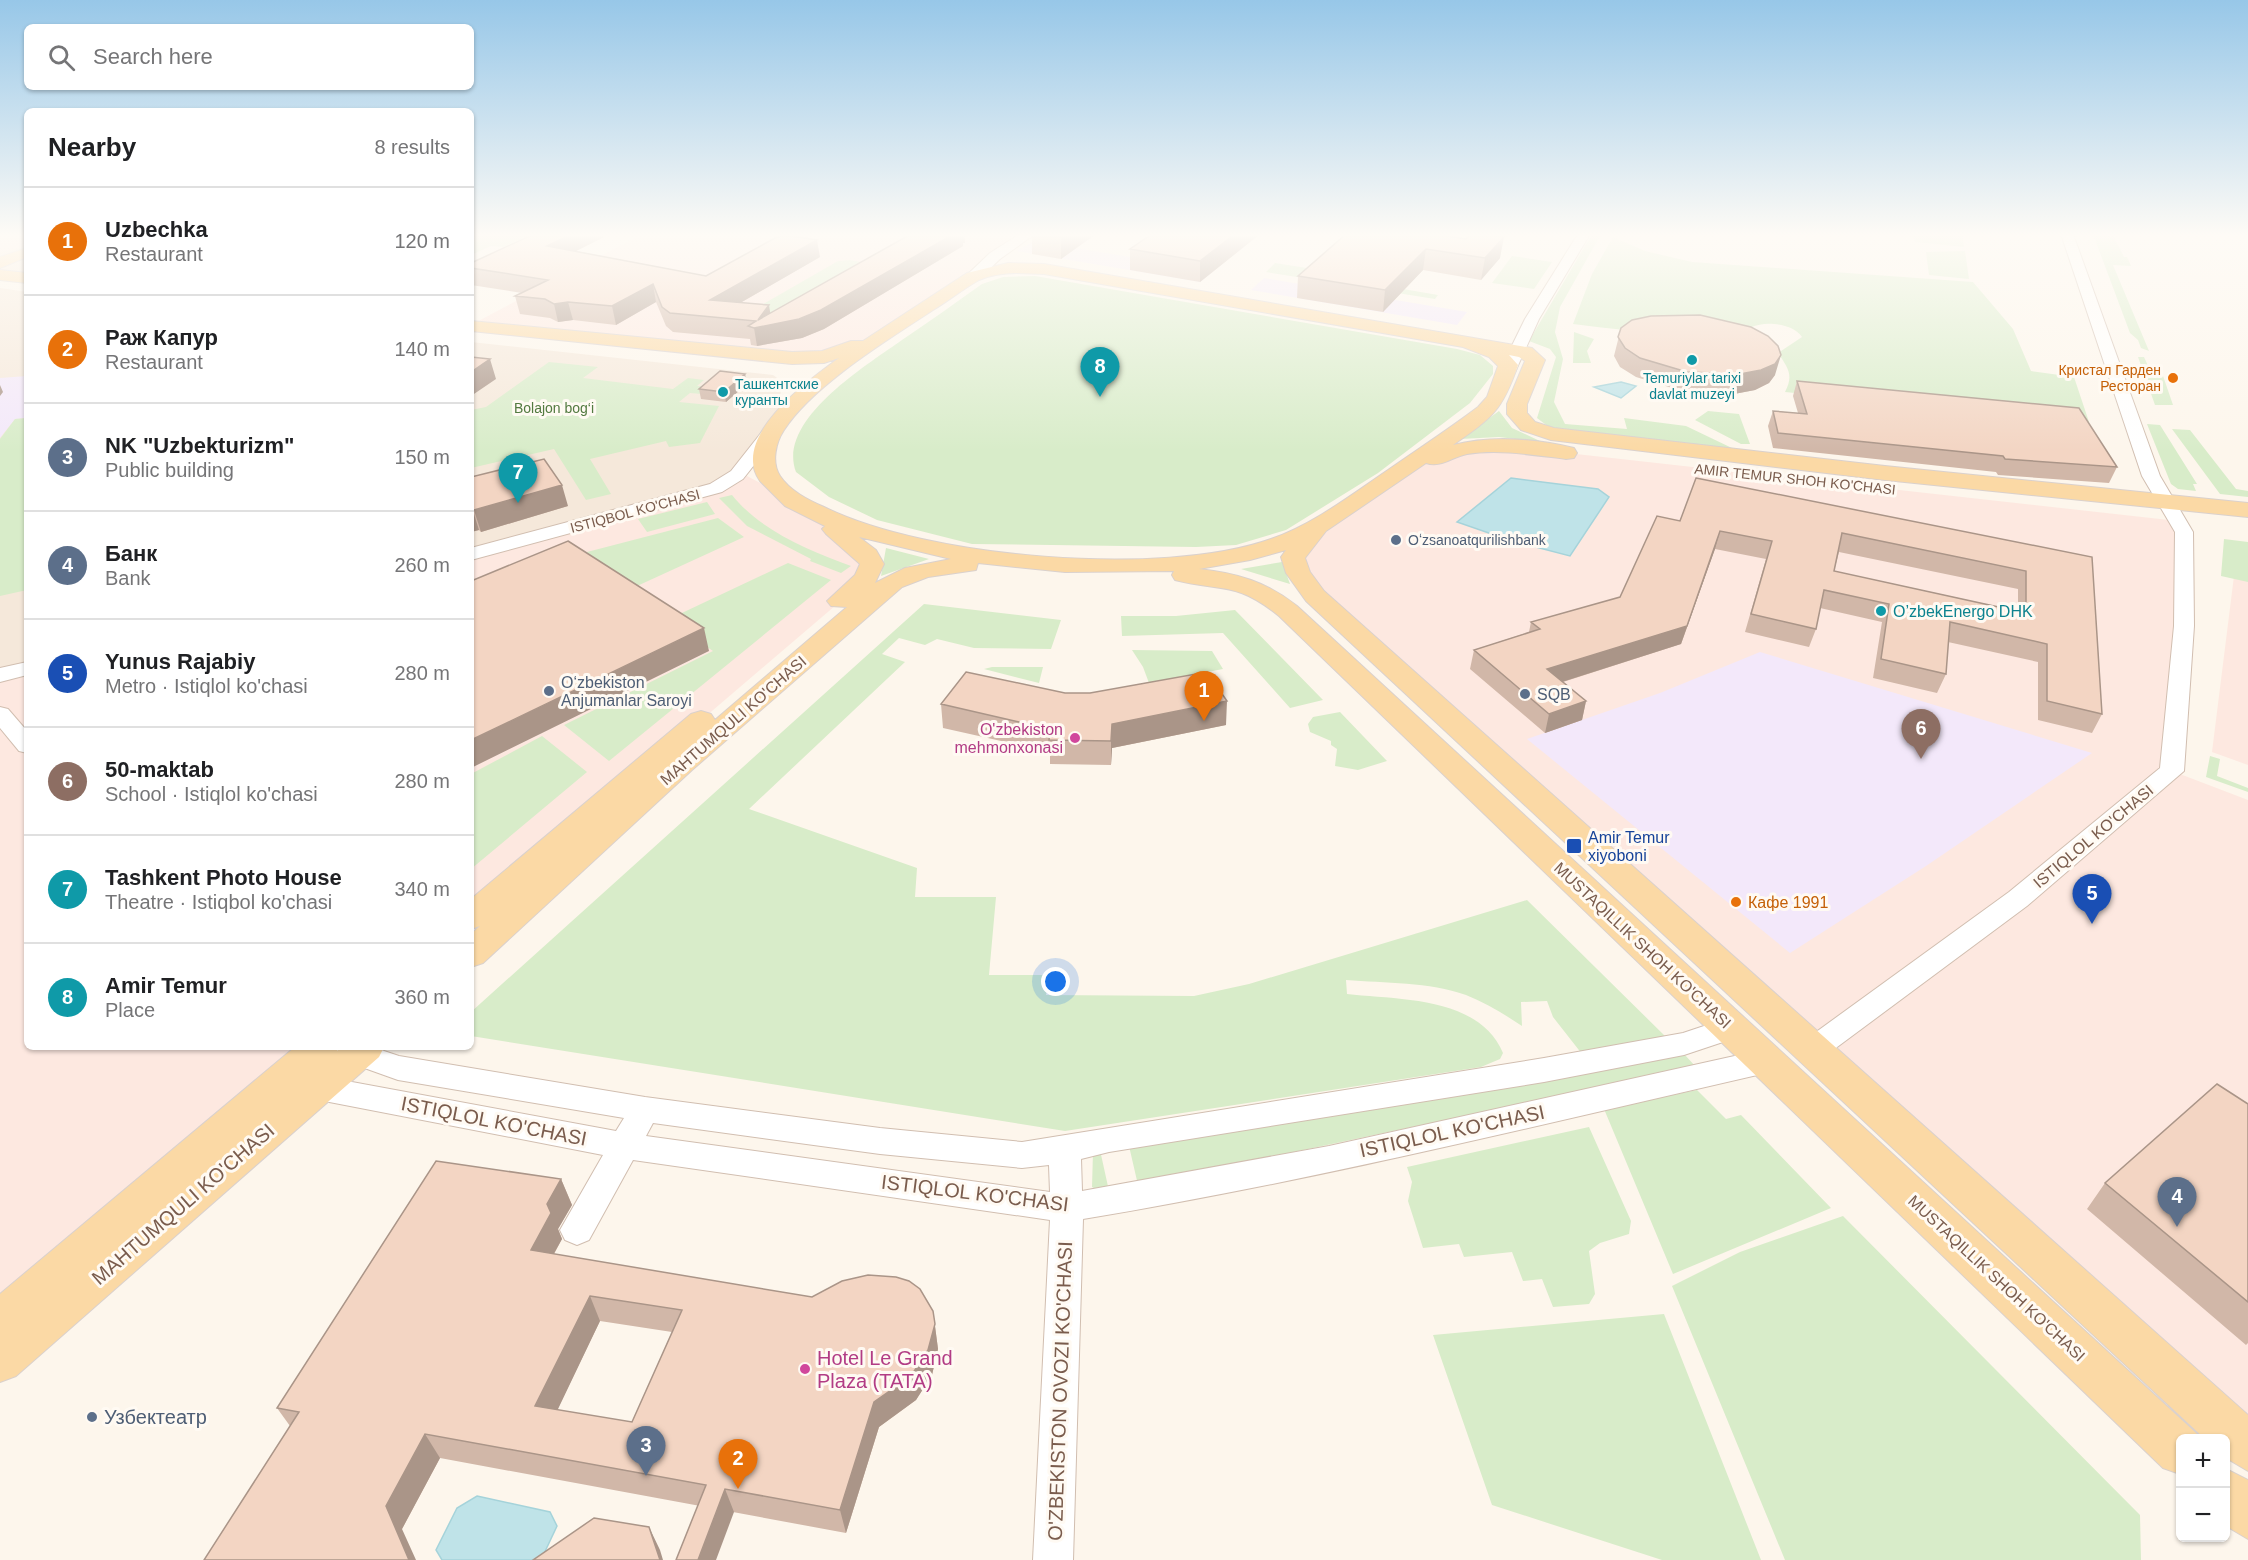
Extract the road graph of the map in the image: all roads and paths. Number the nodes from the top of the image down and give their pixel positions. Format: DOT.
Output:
graph roads {
  1 [pos="929,307"];
  2 [pos="1261,307"];
  3 [pos="1541,307"];
  4 [pos="2092,307"];
  5 [pos="916,315"];
  6 [pos="474,326"];
  7 [pos="474,335"];
  8 [pos="1467,342"];
  9 [pos="1516,350"];
  10 [pos="1507,372"];
  11 [pos="792,406"];
  12 [pos="775,426"];
  13 [pos="2166,501"];
  14 [pos="1355,502"];
  15 [pos="2248,510"];
  16 [pos="810,511"];
  17 [pos="2178,521"];
  18 [pos="1324,523"];
  19 [pos="2248,529"];
  20 [pos="474,553"];
  21 [pos="1038,564"];
  22 [pos="24,669"];
  23 [pos="0,675"];
  24 [pos="0,714"];
  25 [pos="24,742"];
  26 [pos="474,914"];
  27 [pos="474,951"];
  28 [pos="1731,1028"];
  29 [pos="1811,1051"];
  30 [pos="320,1055"];
  31 [pos="1766,1061"];
  32 [pos="645,1109"];
  33 [pos="624,1146"];
  34 [pos="1065,1150"];
  35 [pos="1066,1208"];
  36 [pos="577,1230"];
  37 [pos="0,1321"];
  38 [pos="0,1361"];
  39 [pos="2176,1446"];
  40 [pos="2248,1447"];
  41 [pos="2230,1497"];
  42 [pos="2248,1514"];
  43 [pos="1053,1560"];
  1 -- 5 [label="main road"];
  2 -- 8 [label="main road"];
  3 -- 9 [label="street"];
  4 -- 13 [label="street, ISTIQLOL KO'CHASI"];
  5 -- 6 [label="main road"];
  5 -- 11 [label="main road"];
  7 -- 11 [label="main road"];
  8 -- 9 [label="main road"];
  8 -- 10 [label="main road"];
  9 -- 10 [label="street"];
  9 -- 13 [label="main road, AMIR TEMUR SHOH KO'CHASI"];
  10 -- 14 [label="main road"];
  11 -- 12 [label="main road"];
  12 -- 16 [label="main road"];
  12 -- 20 [label="street, ISTIQBOL KO'CHASI"];
  13 -- 15 [label="main road, AMIR TEMUR SHOH KO'CHASI"];
  13 -- 17 [label="street, ISTIQLOL KO'CHASI"];
  14 -- 17 [label="main road, AMIR TEMUR SHOH KO'CHASI"];
  14 -- 18 [label="main road"];
  16 -- 21 [label="main road"];
  16 -- 26 [label="main road, MAHTUMQULI KO'CHASI"];
  17 -- 19 [label="main road, AMIR TEMUR SHOH KO'CHASI"];
  17 -- 29 [label="street, ISTIQLOL KO'CHASI"];
  18 -- 21 [label="main road"];
  18 -- 29 [label="main road, MUSTAQILLIK SHOH KO'CHASI"];
  21 -- 27 [label="main road, MAHTUMQULI KO'CHASI"];
  21 -- 28 [label="main road, MUSTAQILLIK SHOH KO'CHASI"];
  22 -- 23 [label="street"];
  24 -- 25 [label="street"];
  28 -- 31 [label="main road, MUSTAQILLIK SHOH KO'CHASI"];
  28 -- 34 [label="street, ISTIQLOL KO'CHASI"];
  29 -- 40 [label="main road, MUSTAQILLIK SHOH KO'CHASI"];
  30 -- 32 [label="street, ISTIQLOL KO'CHASI"];
  30 -- 33 [label="street, ISTIQLOL KO'CHASI"];
  30 -- 37 [label="main road, MAHTUMQULI KO'CHASI"];
  30 -- 38 [label="main road, MAHTUMQULI KO'CHASI"];
  31 -- 35 [label="street, ISTIQLOL KO'CHASI"];
  31 -- 39 [label="main road, MUSTAQILLIK SHOH KO'CHASI"];
  32 -- 33 [label="street"];
  32 -- 34 [label="street, ISTIQLOL KO'CHASI"];
  33 -- 35 [label="street, ISTIQLOL KO'CHASI"];
  33 -- 36 [label="street"];
  34 -- 35 [label="street, O'ZBEKISTON OVOZI KO'CHASI"];
  35 -- 43 [label="street, O'ZBEKISTON OVOZI KO'CHASI"];
  41 -- 42 [label="main road"];
}
